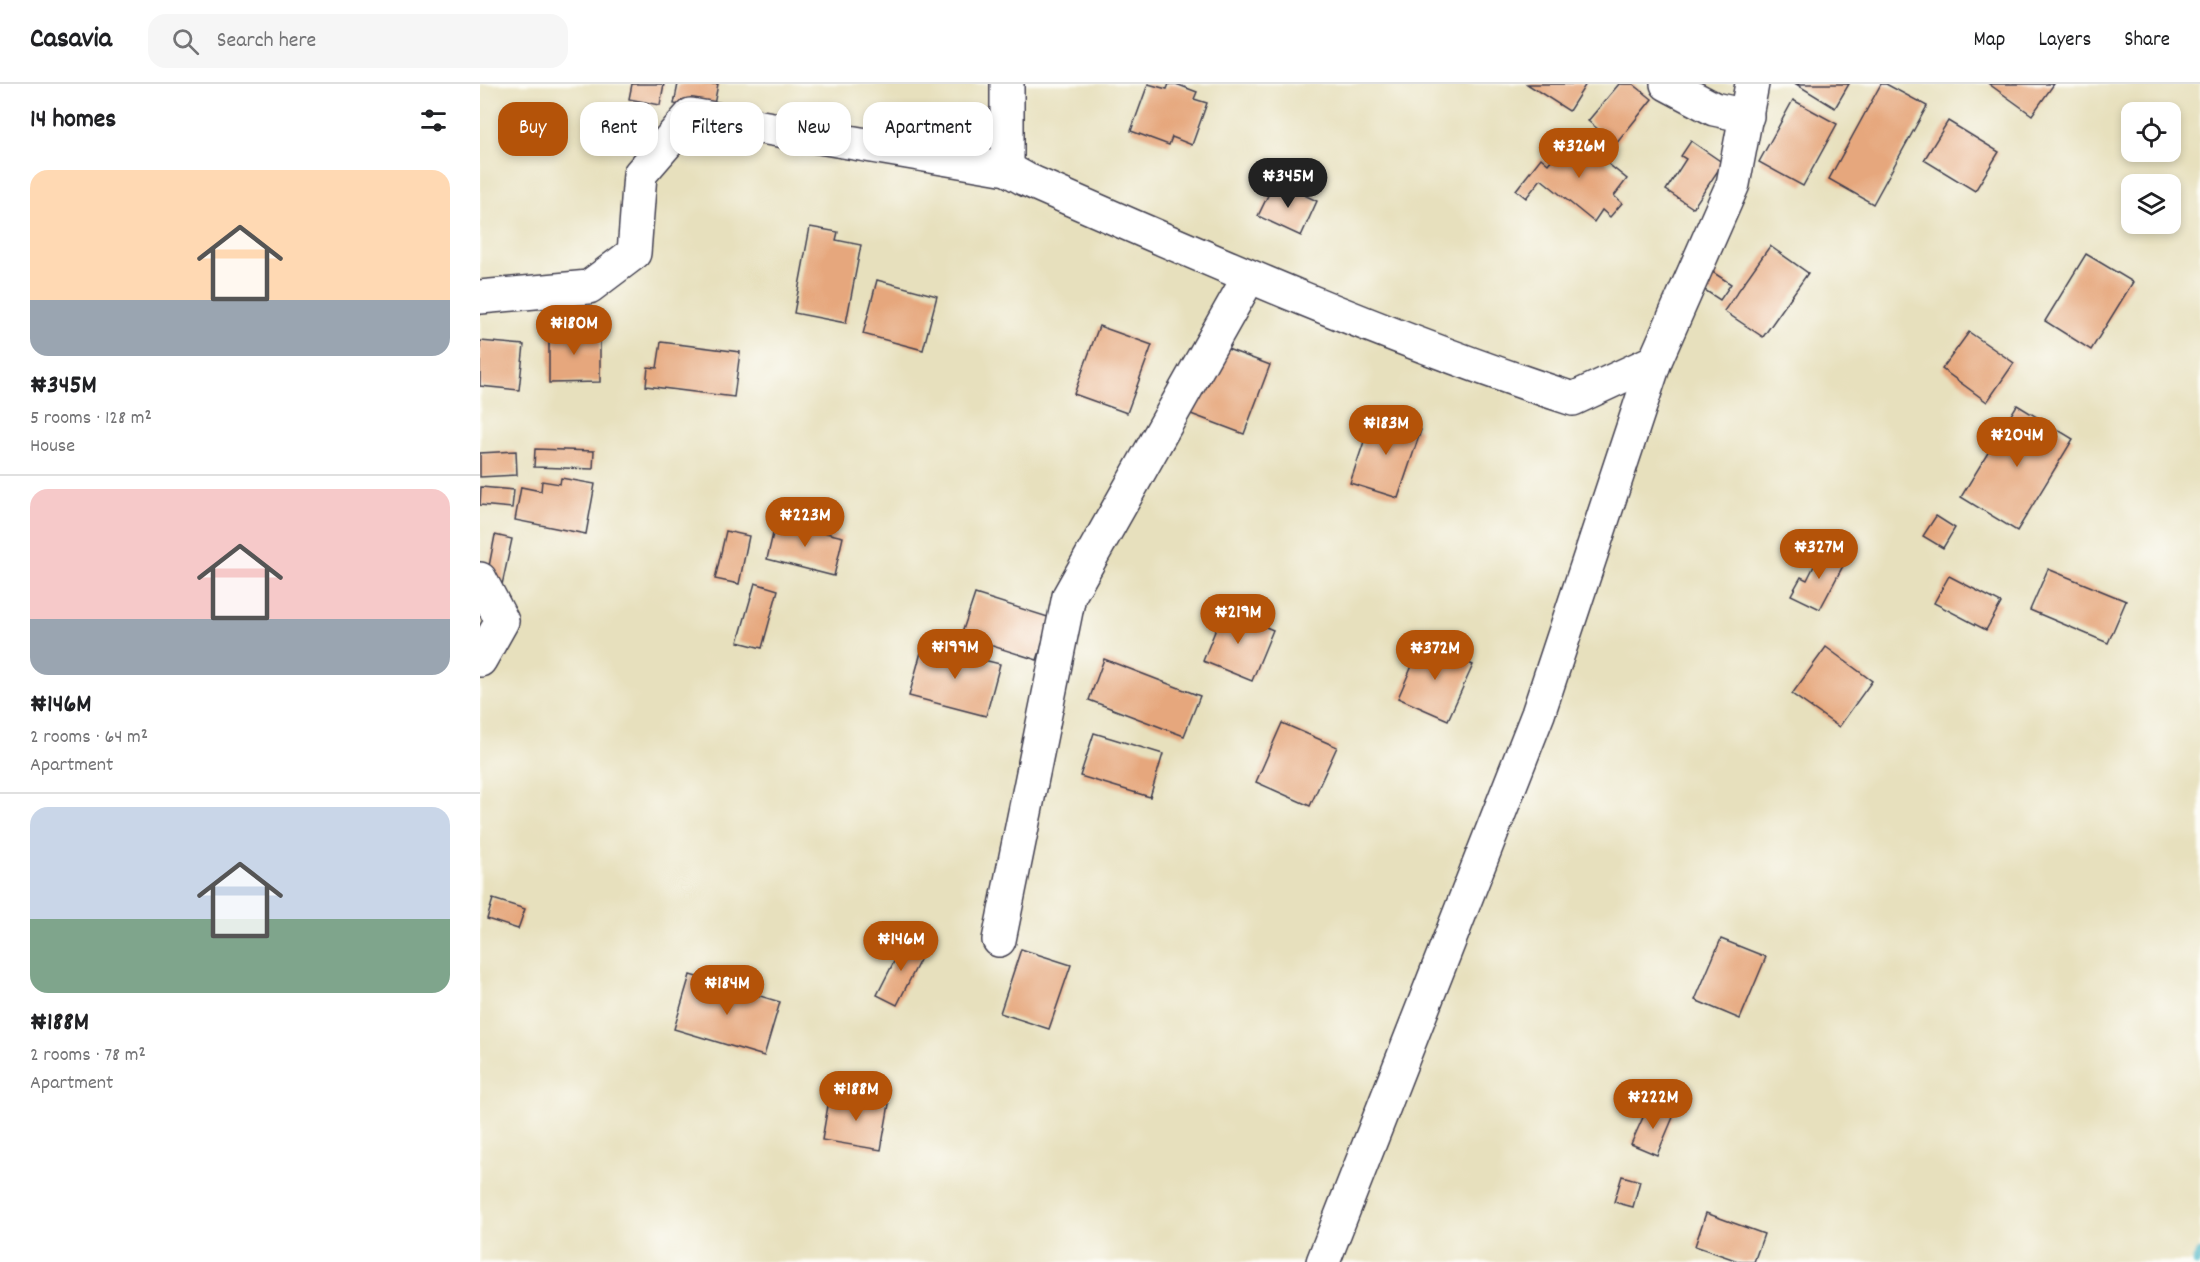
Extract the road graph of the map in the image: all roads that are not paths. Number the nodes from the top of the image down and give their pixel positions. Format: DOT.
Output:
graph roads {
  1 [pos="1007,84"];
  2 [pos="1666,84"];
  3 [pos="1752,84"];
  4 [pos="1747,116"];
  5 [pos="1007,170"];
  6 [pos="1249,277"];
  7 [pos="480,297"];
  8 [pos="1655,361"];
  9 [pos="480,579"];
  10 [pos="480,660"];
  11 [pos="999,940"];
  12 [pos="1323,1262"];
  1 -- 5 [label="street"];
  2 -- 4 [label="street"];
  3 -- 4 [label="street"];
  4 -- 8 [label="street"];
  5 -- 6 [label="street"];
  5 -- 7 [label="street"];
  6 -- 8 [label="street"];
  6 -- 11 [label="street"];
  8 -- 12 [label="street"];
  9 -- 10 [label="street"];
}
